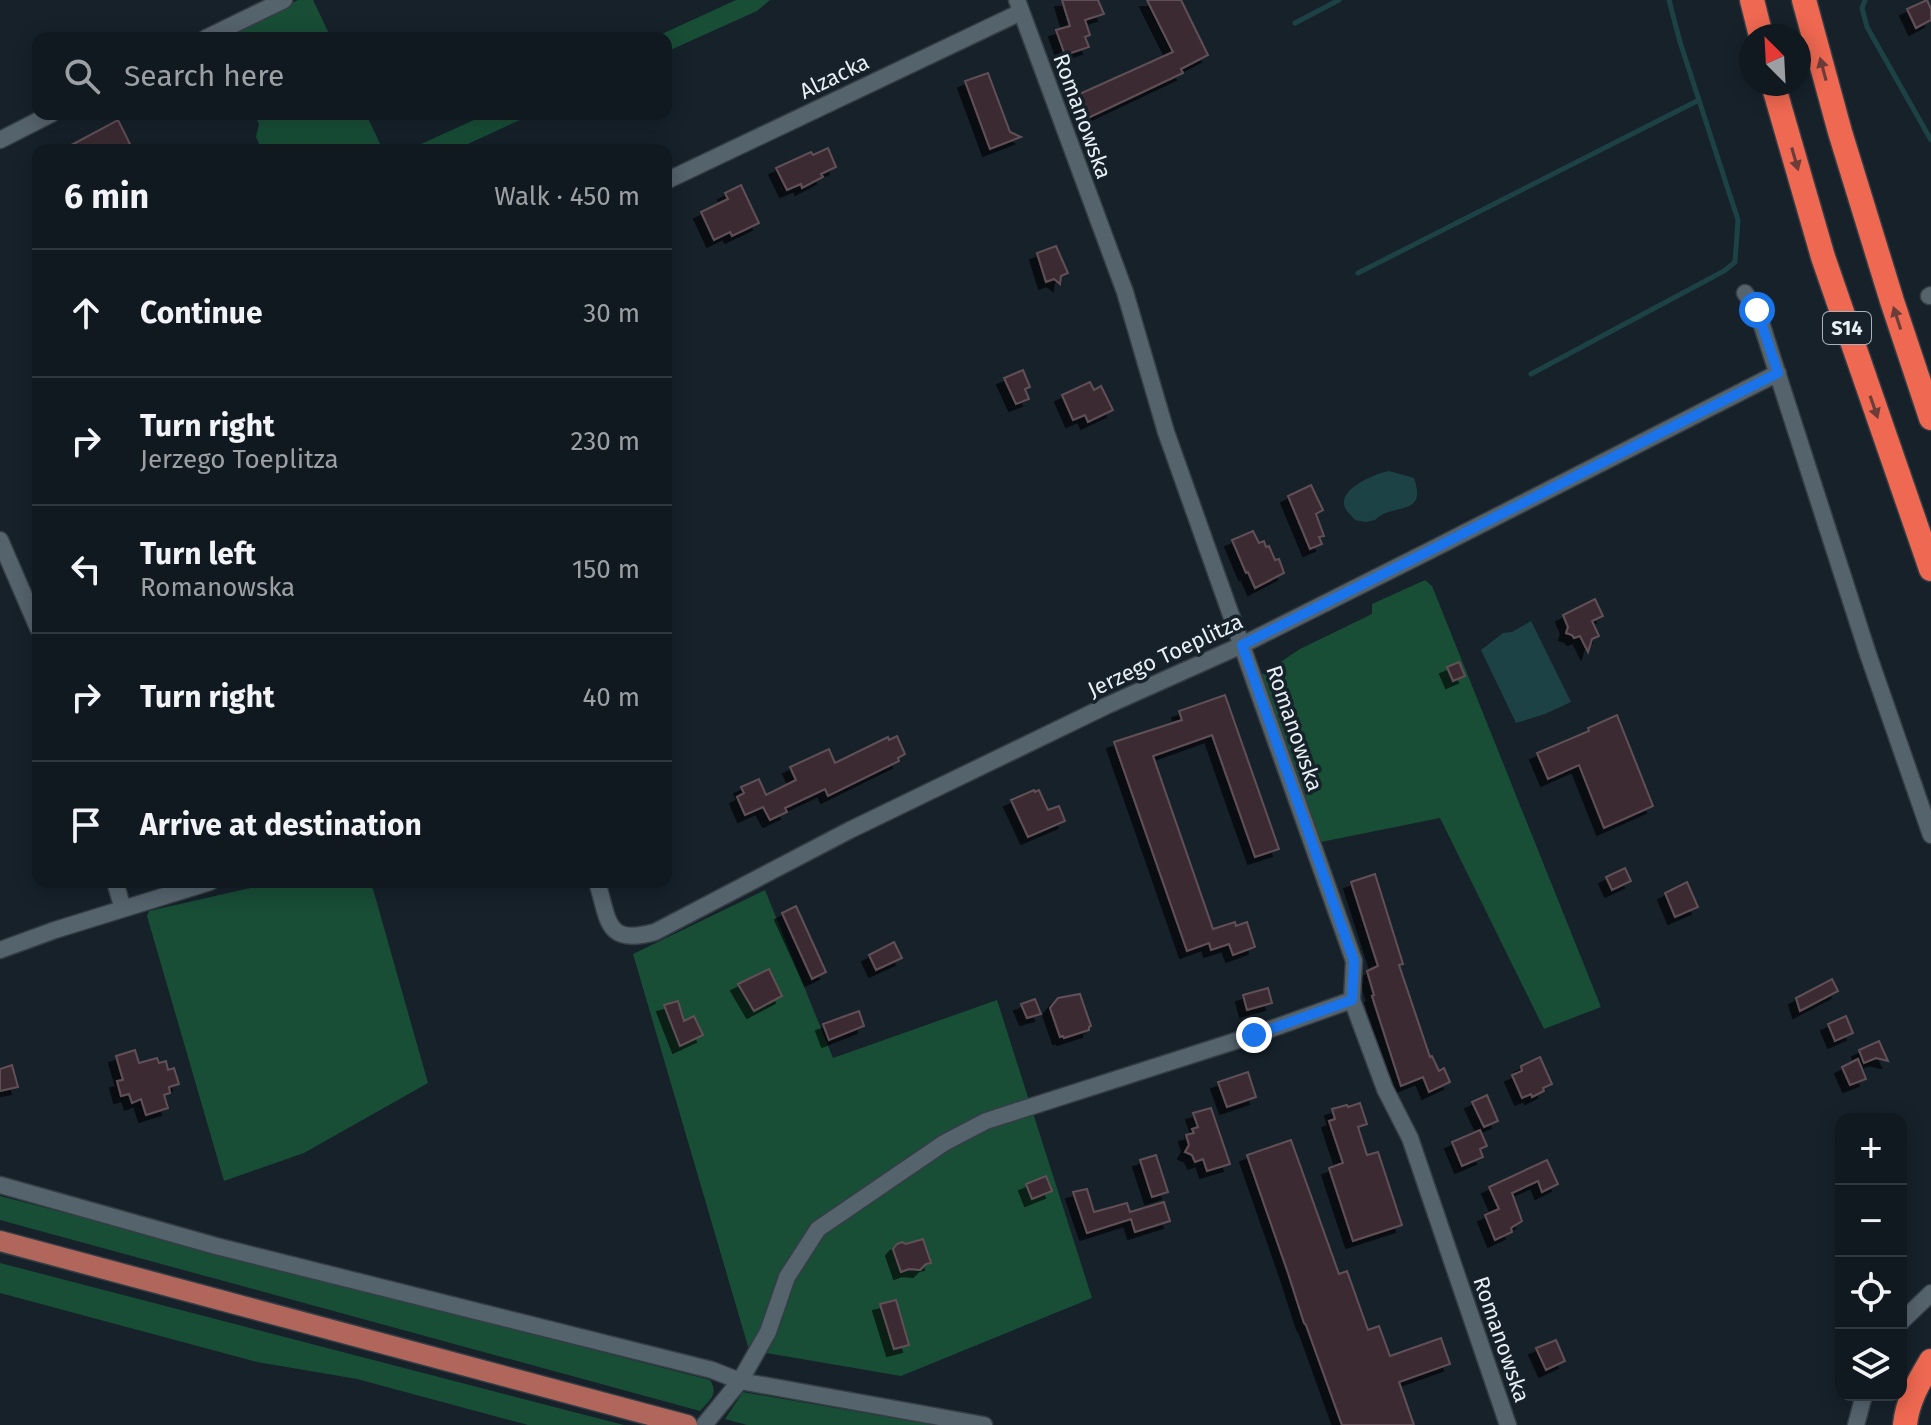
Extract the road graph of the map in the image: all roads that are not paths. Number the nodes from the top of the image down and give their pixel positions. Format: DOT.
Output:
graph roads {
  1 [pos="284,0"];
  2 [pos="1752,0"];
  3 [pos="1804,0"];
  4 [pos="1019,6"];
  5 [pos="1758,24"];
  6 [pos="218,32"];
  7 [pos="1776,96"];
  8 [pos="39,120"];
  9 [pos="0,140"];
  10 [pos="672,178"];
  11 [pos="1745,293"];
  12 [pos="1778,373"];
  13 [pos="1931,418"];
  14 [pos="0,540"];
  15 [pos="1931,569"];
  16 [pos="32,614"];
  17 [pos="1242,645"];
  18 [pos="1931,835"];
  19 [pos="117,888"];
  20 [pos="191,888"];
  21 [pos="599,888"];
  22 [pos="123,909"];
  23 [pos="0,950"];
  24 [pos="1352,1000"];
  25 [pos="0,1185"];
  26 [pos="0,1241"];
  27 [pos="1931,1293"];
  28 [pos="1907,1316"];
  29 [pos="1931,1361"];
  30 [pos="740,1381"];
  31 [pos="1862,1401"];
  32 [pos="683,1424"];
  33 [pos="704,1425"];
  34 [pos="984,1425"];
  35 [pos="1508,1425"];
  36 [pos="1856,1425"];
  37 [pos="1905,1425"];
  1 -- 6 [label="street"];
  2 -- 5 [label="highway"];
  13 -- 3 [label="highway, S14, one-way"];
  4 -- 10 [label="street, Alzacka"];
  4 -- 17 [label="street, Romanowska"];
  7 -- 15 [label="highway, S14, one-way"];
  8 -- 9 [label="street"];
  11 -- 12 [label="street"];
  12 -- 17 [label="street, Jerzego Toeplitza"];
  12 -- 18 [label="street"];
  14 -- 16 [label="street"];
  17 -- 21 [label="street, Jerzego Toeplitza"];
  17 -- 24 [label="street, Romanowska"];
  19 -- 22 [label="street"];
  20 -- 22 [label="street"];
  22 -- 23 [label="street"];
  24 -- 30 [label="street"];
  24 -- 35 [label="street, Romanowska"];
  25 -- 30 [label="street"];
  26 -- 32 [label="main road"];
  27 -- 28 [label="street"];
  29 -- 37 [label="highway"];
  30 -- 33 [label="street"];
  30 -- 34 [label="street"];
  31 -- 36 [label="street"];
}
